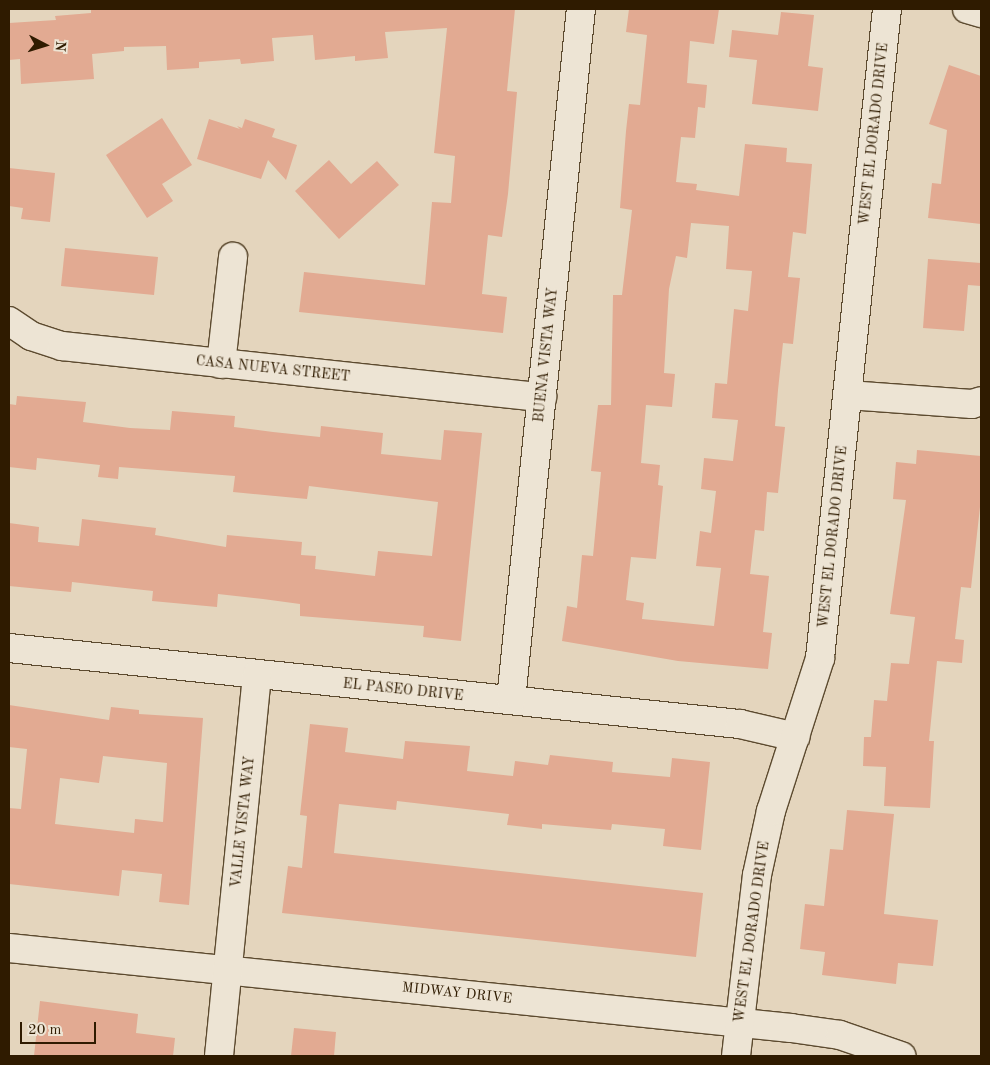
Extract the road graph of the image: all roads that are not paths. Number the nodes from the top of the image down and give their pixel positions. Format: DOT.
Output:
graph roads {
  1 [pos="581,9"];
  2 [pos="887,9"];
  3 [pos="967,9"];
  4 [pos="981,13"];
  5 [pos="233,256"];
  6 [pos="9,321"];
  7 [pos="221,364"];
  8 [pos="848,395"];
  9 [pos="542,397"];
  10 [pos="981,401"];
  11 [pos="9,648"];
  12 [pos="257,675"];
  13 [pos="511,700"];
  14 [pos="796,737"];
  15 [pos="9,948"];
  16 [pos="228,969"];
  17 [pos="740,1022"];
  18 [pos="219,1056"];
  19 [pos="736,1056"];
  20 [pos="901,1056"];
  1 -- 9 [label="street, BUENA VISTA WAY"];
  2 -- 8 [label="street, WEST EL DORADO DRIVE"];
  3 -- 4 [label="street"];
  5 -- 7 [label="street"];
  6 -- 7 [label="street, CASA NUEVA STREET"];
  7 -- 9 [label="street, CASA NUEVA STREET"];
  8 -- 10 [label="street"];
  8 -- 14 [label="street, WEST EL DORADO DRIVE"];
  9 -- 13 [label="street, BUENA VISTA WAY"];
  11 -- 12 [label="street, EL PASEO DRIVE"];
  12 -- 13 [label="street, EL PASEO DRIVE"];
  12 -- 16 [label="street, VALLE VISTA WAY"];
  13 -- 14 [label="street, EL PASEO DRIVE"];
  14 -- 17 [label="street, WEST EL DORADO DRIVE"];
  15 -- 16 [label="street, MIDWAY DRIVE"];
  16 -- 17 [label="street, MIDWAY DRIVE"];
  16 -- 18 [label="street, VALLE VISTA WAY"];
  17 -- 19 [label="street, WEST EL DORADO DRIVE"];
  17 -- 20 [label="street, MIDWAY DRIVE"];
}
